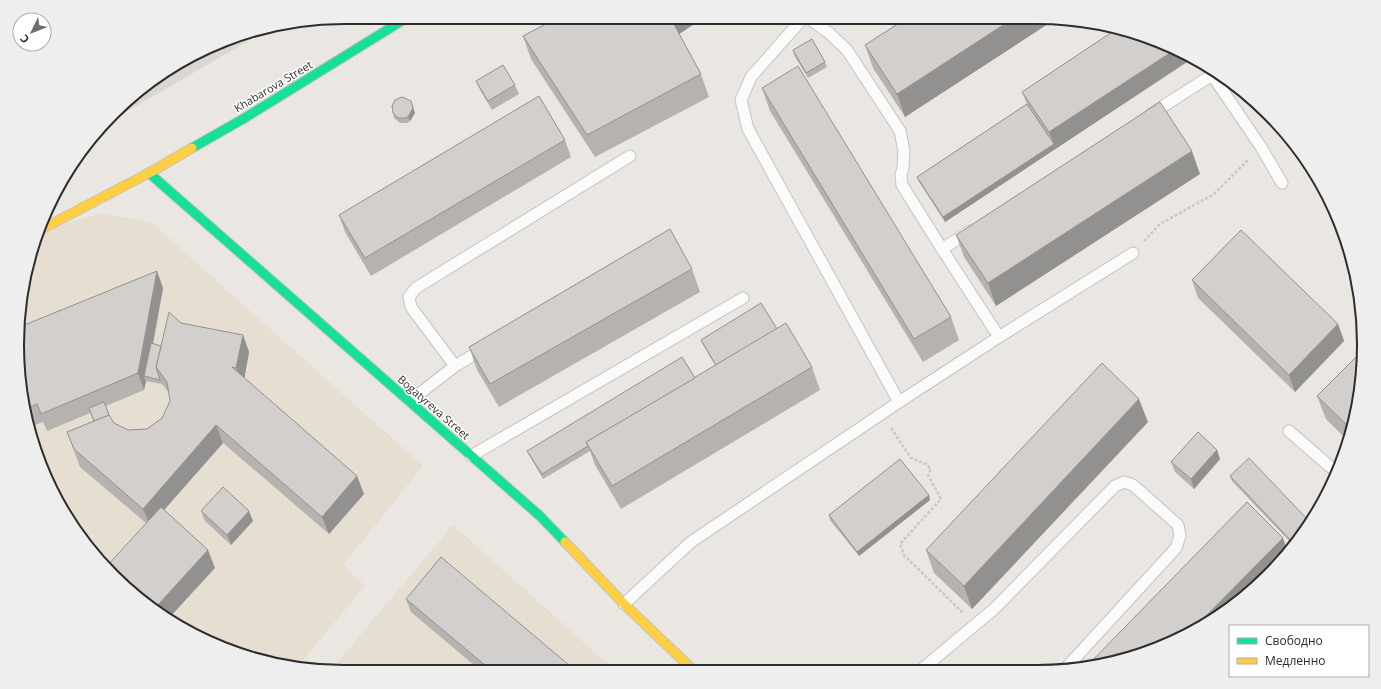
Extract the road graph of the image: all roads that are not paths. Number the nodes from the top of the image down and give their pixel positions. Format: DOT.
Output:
graph roads {
  1 [pos="397,24"];
  2 [pos="800,24"];
  3 [pos="816,24"];
  4 [pos="1209,74"];
  5 [pos="1217,79"];
  6 [pos="1139,122"];
  7 [pos="630,156"];
  8 [pos="149,173"];
  9 [pos="1282,183"];
  10 [pos="982,224"];
  11 [pos="46,227"];
  12 [pos="942,249"];
  13 [pos="1133,253"];
  14 [pos="743,298"];
  15 [pos="999,337"];
  16 [pos="496,341"];
  17 [pos="455,366"];
  18 [pos="410,401"];
  19 [pos="899,402"];
  20 [pos="1289,431"];
  21 [pos="471,456"];
  22 [pos="1332,468"];
  23 [pos="624,604"];
  24 [pos="1071,663"];
  25 [pos="687,665"];
  26 [pos="927,665"];
  1 -- 8 [label="main road, Khabarova Street"];
  2 -- 19 [label="lane"];
  3 -- 12 [label="lane"];
  4 -- 6 [label="lane"];
  5 -- 9 [label="lane"];
  7 -- 17 [label="lane"];
  8 -- 11 [label="main road, Khabarova Street"];
  8 -- 18 [label="main road, Bogatyreva Street"];
  10 -- 12 [label="lane"];
  12 -- 15 [label="lane"];
  13 -- 15 [label="lane"];
  14 -- 21 [label="lane"];
  15 -- 19 [label="lane"];
  16 -- 17 [label="lane"];
  17 -- 18 [label="lane"];
  18 -- 21 [label="main road, Bogatyreva Street"];
  19 -- 23 [label="lane"];
  20 -- 22 [label="lane"];
  21 -- 23 [label="main road, Bogatyreva Street"];
  23 -- 25 [label="main road, Bogatyreva Street"];
  24 -- 26 [label="lane"];
}
